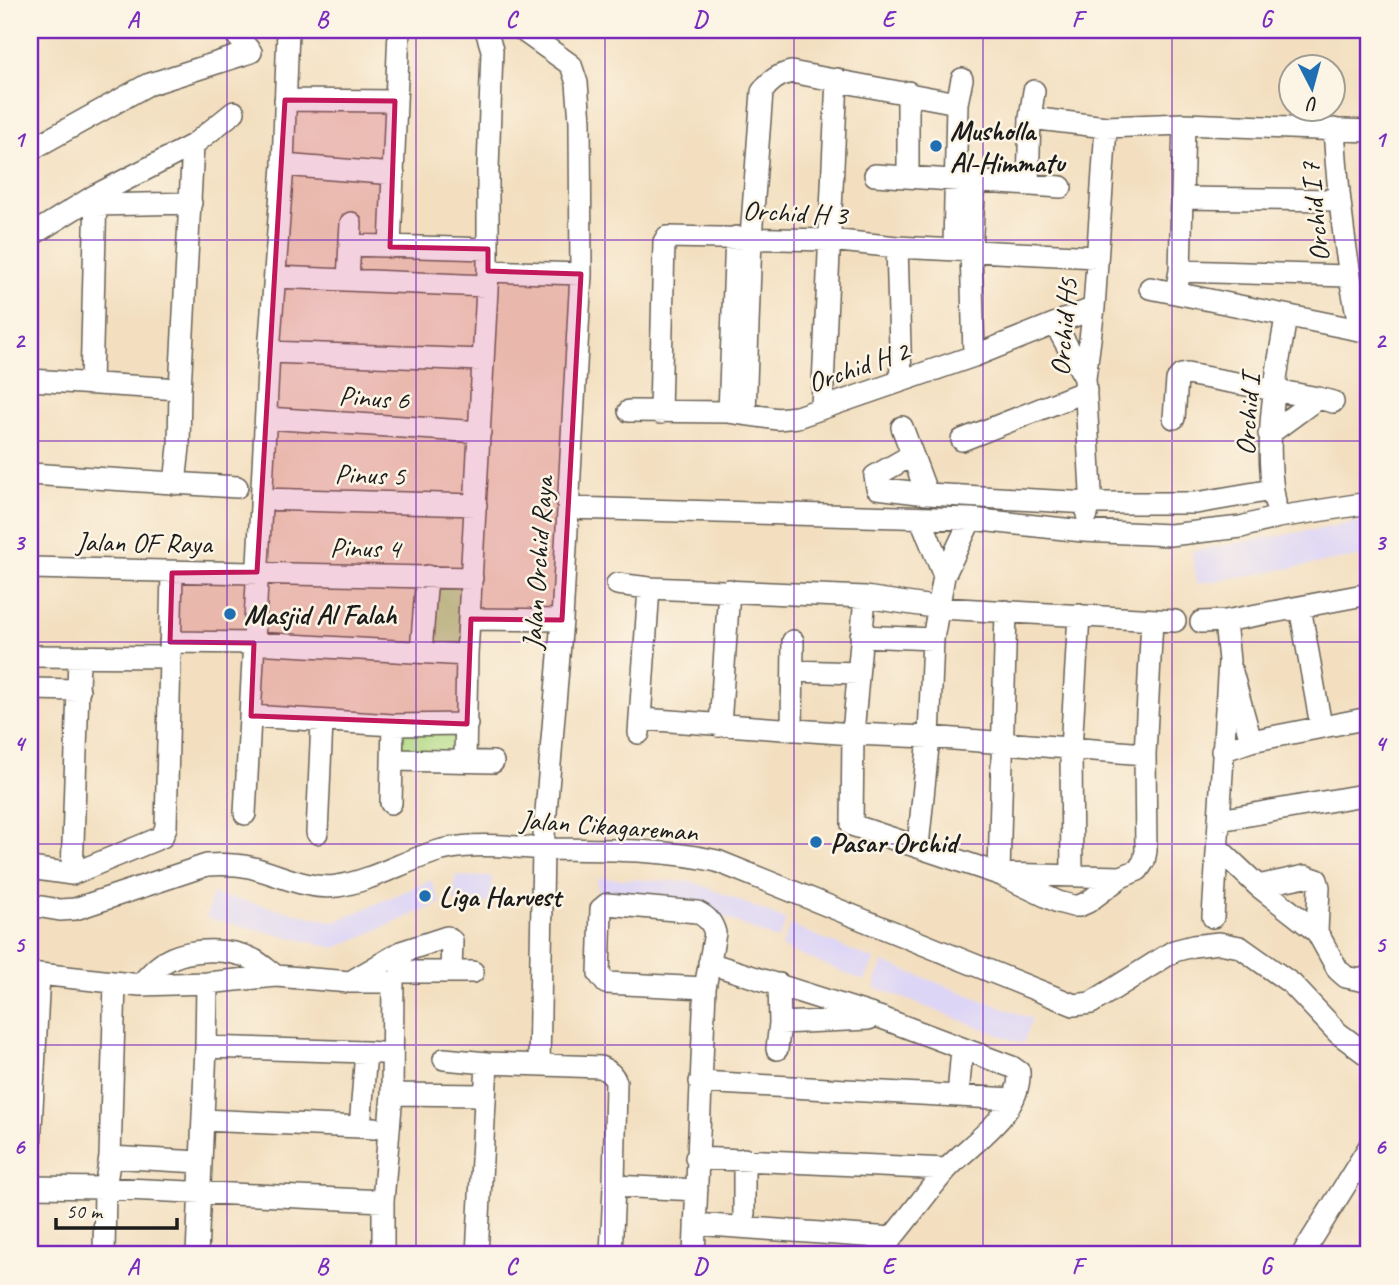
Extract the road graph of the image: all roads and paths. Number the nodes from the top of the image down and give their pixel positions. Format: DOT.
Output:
graph roads {
  1 [pos="232,30"];
  2 [pos="288,30"];
  3 [pos="399,30"];
  4 [pos="486,30"];
  5 [pos="522,30"];
  6 [pos="836,79"];
  7 [pos="962,79"];
  8 [pos="908,92"];
  9 [pos="1034,92"];
  10 [pos="285,100"];
  11 [pos="395,101"];
  12 [pos="957,103"];
  13 [pos="234,112"];
  14 [pos="1030,118"];
  15 [pos="1184,124"];
  16 [pos="1106,127"];
  17 [pos="1334,129"];
  18 [pos="1369,131"];
  19 [pos="193,145"];
  20 [pos="30,150"];
  21 [pos="283,165"];
  22 [pos="394,174"];
  23 [pos="875,175"];
  24 [pos="908,177"];
  25 [pos="966,180"];
  26 [pos="1028,184"];
  27 [pos="1061,187"];
  28 [pos="1182,198"];
  29 [pos="96,200"];
  30 [pos="1338,200"];
  31 [pos="191,203"];
  32 [pos="351,223"];
  33 [pos="30,236"];
  34 [pos="743,237"];
  35 [pos="830,240"];
  36 [pos="350,245"];
  37 [pos="390,247"];
  38 [pos="897,247"];
  39 [pos="963,248"];
  40 [pos="488,249"];
  41 [pos="1096,257"];
  42 [pos="581,274"];
  43 [pos="1348,276"];
  44 [pos="276,277"];
  45 [pos="487,279"];
  46 [pos="348,280"];
  47 [pos="1178,282"];
  48 [pos="1150,288"];
  49 [pos="1094,308"];
  50 [pos="1286,317"];
  51 [pos="1055,324"];
  52 [pos="1365,331"];
  53 [pos="269,352"];
  54 [pos="974,356"];
  55 [pos="482,359"];
  56 [pos="30,380"];
  57 [pos="901,380"];
  58 [pos="92,383"];
  59 [pos="1085,384"];
  60 [pos="180,388"];
  61 [pos="1274,390"];
  62 [pos="822,407"];
  63 [pos="629,411"];
  64 [pos="660,413"];
  65 [pos="737,413"];
  66 [pos="266,418"];
  67 [pos="1174,418"];
  68 [pos="902,427"];
  69 [pos="480,432"];
  70 [pos="1269,434"];
  71 [pos="962,440"];
  72 [pos="912,455"];
  73 [pos="30,474"];
  74 [pos="175,484"];
  75 [pos="237,487"];
  76 [pos="1272,490"];
  77 [pos="927,494"];
  78 [pos="262,499"];
  79 [pos="1090,503"];
  80 [pos="1369,503"];
  81 [pos="476,505"];
  82 [pos="569,508"];
  83 [pos="1278,517"];
  84 [pos="923,524"];
  85 [pos="968,525"];
  86 [pos="1083,531"];
  87 [pos="30,568"];
  88 [pos="944,571"];
  89 [pos="257,572"];
  90 [pos="172,573"];
  91 [pos="427,576"];
  92 [pos="472,578"];
  93 [pos="617,583"];
  94 [pos="649,589"];
  95 [pos="729,590"];
  96 [pos="1369,594"];
  97 [pos="865,597"];
  98 [pos="1300,607"];
  99 [pos="940,608"];
  100 [pos="1006,611"];
  101 [pos="1079,615"];
  102 [pos="471,618"];
  103 [pos="562,620"];
  104 [pos="1152,620"];
  105 [pos="1175,621"];
  106 [pos="1226,621"];
  107 [pos="1201,622"];
  108 [pos="862,636"];
  109 [pos="933,639"];
  110 [pos="793,641"];
  111 [pos="254,643"];
  112 [pos="170,650"];
  113 [pos="421,652"];
  114 [pos="467,655"];
  115 [pos="30,656"];
  116 [pos="79,657"];
  117 [pos="1229,661"];
  118 [pos="793,671"];
  119 [pos="858,673"];
  120 [pos="30,689"];
  121 [pos="79,690"];
  122 [pos="251,716"];
  123 [pos="1369,718"];
  124 [pos="322,722"];
  125 [pos="467,724"];
  126 [pos="393,725"];
  127 [pos="720,726"];
  128 [pos="1321,726"];
  129 [pos="792,730"];
  130 [pos="853,734"];
  131 [pos="929,737"];
  132 [pos="1251,741"];
  133 [pos="1002,743"];
  134 [pos="1072,749"];
  135 [pos="1222,751"];
  136 [pos="1145,754"];
  137 [pos="393,760"];
  138 [pos="465,760"];
  139 [pos="493,762"];
  140 [pos="1369,796"];
  141 [pos="391,803"];
  142 [pos="245,814"];
  143 [pos="1220,820"];
  144 [pos="317,833"];
  145 [pos="918,846"];
  146 [pos="543,848"];
  147 [pos="1219,849"];
  148 [pos="30,868"];
  149 [pos="72,874"];
  150 [pos="999,874"];
  151 [pos="1072,875"];
  152 [pos="1121,877"];
  153 [pos="1258,887"];
  154 [pos="30,905"];
  155 [pos="1213,917"];
  156 [pos="1317,932"];
  157 [pos="709,963"];
  158 [pos="398,969"];
  159 [pos="451,971"];
  160 [pos="473,972"];
  161 [pos="35,973"];
  162 [pos="276,976"];
  163 [pos="1369,976"];
  164 [pos="350,982"];
  165 [pos="115,983"];
  166 [pos="207,983"];
  167 [pos="779,984"];
  168 [pos="140,985"];
  169 [pos="705,988"];
  170 [pos="882,1018"];
  171 [pos="780,1023"];
  172 [pos="206,1047"];
  173 [pos="777,1049"];
  174 [pos="962,1049"];
  175 [pos="366,1052"];
  176 [pos="393,1054"];
  177 [pos="1369,1056"];
  178 [pos="444,1059"];
  179 [pos="487,1063"];
  180 [pos="539,1065"];
  181 [pos="700,1082"];
  182 [pos="392,1094"];
  183 [pos="484,1095"];
  184 [pos="958,1096"];
  185 [pos="1013,1099"];
  186 [pos="203,1121"];
  187 [pos="360,1127"];
  188 [pos="390,1129"];
  189 [pos="30,1147"];
  190 [pos="1369,1147"];
  191 [pos="110,1157"];
  192 [pos="696,1158"];
  193 [pos="744,1159"];
  194 [pos="200,1162"];
  195 [pos="947,1170"];
  196 [pos="614,1186"];
  197 [pos="30,1187"];
  198 [pos="105,1188"];
  199 [pos="697,1190"];
  200 [pos="199,1192"];
  201 [pos="383,1201"];
  202 [pos="695,1224"];
  203 [pos="744,1227"];
  204 [pos="892,1238"];
  205 [pos="104,1255"];
  206 [pos="197,1255"];
  207 [pos="383,1255"];
  208 [pos="477,1255"];
  209 [pos="611,1255"];
  210 [pos="694,1255"];
  211 [pos="877,1255"];
  212 [pos="1302,1255"];
  1 -- 20 [label="street"];
  2 -- 10 [label="street"];
  3 -- 11 [label="street"];
  4 -- 40 [label="street"];
  5 -- 42 [label="street, Jalan Orchid Raya"];
  6 -- 8 [label="street"];
  6 -- 34 [label="street"];
  6 -- 35 [label="street"];
  7 -- 12 [label="street"];
  8 -- 12 [label="street"];
  8 -- 24 [label="street"];
  9 -- 14 [label="street"];
  10 -- 11 [label="street"];
  10 -- 21 [label="street"];
  11 -- 22 [label="street"];
  12 -- 25 [label="street"];
  13 -- 19 [label="street"];
  14 -- 16 [label="street"];
  14 -- 26 [label="street"];
  15 -- 16 [label="street"];
  15 -- 17 [label="street"];
  15 -- 28 [label="street"];
  16 -- 41 [label="street, Orchid H5"];
  17 -- 18 [label="street"];
  17 -- 30 [label="street, Orchid I 7"];
  19 -- 29 [label="street"];
  19 -- 31 [label="street"];
  21 -- 22 [label="street"];
  21 -- 44 [label="street"];
  22 -- 37 [label="street"];
  23 -- 24 [label="street"];
  24 -- 25 [label="street"];
  25 -- 26 [label="street"];
  25 -- 39 [label="street"];
  26 -- 27 [label="street"];
  28 -- 30 [label="street"];
  28 -- 47 [label="street"];
  29 -- 31 [label="street"];
  29 -- 33 [label="street"];
  29 -- 58 [label="street"];
  30 -- 43 [label="street, Orchid I 7"];
  31 -- 60 [label="street"];
  32 -- 36 [label="street"];
  34 -- 35 [label="street, Orchid H 3"];
  34 -- 64 [label="street, Orchid H 3"];
  34 -- 65 [label="street"];
  35 -- 38 [label="street, Orchid H 3"];
  35 -- 62 [label="street"];
  36 -- 37 [label="street"];
  36 -- 46 [label="street"];
  37 -- 40 [label="street"];
  38 -- 39 [label="street, Orchid H 3"];
  38 -- 57 [label="street"];
  39 -- 41 [label="street, Orchid H 3"];
  39 -- 54 [label="street"];
  40 -- 45 [label="street"];
  41 -- 49 [label="street, Orchid H5"];
  42 -- 45 [label="street"];
  42 -- 82 [label="street, Jalan Orchid Raya"];
  43 -- 47 [label="street"];
  43 -- 52 [label="street, Orchid I 7"];
  44 -- 46 [label="street"];
  44 -- 53 [label="street"];
  45 -- 46 [label="street"];
  45 -- 55 [label="street"];
  47 -- 48 [label="street"];
  47 -- 50 [label="street"];
  49 -- 51 [label="street, Orchid H 2"];
  49 -- 59 [label="street, Orchid H5"];
  50 -- 52 [label="street"];
  50 -- 61 [label="street, Orchid I"];
  51 -- 54 [label="street, Orchid H 2"];
  51 -- 59 [label="street"];
  53 -- 55 [label="street"];
  53 -- 66 [label="street"];
  54 -- 57 [label="street, Orchid H 2"];
  55 -- 69 [label="street"];
  56 -- 58 [label="street"];
  57 -- 62 [label="street, Orchid H 2"];
  58 -- 60 [label="street"];
  59 -- 71 [label="street"];
  59 -- 79 [label="street, Orchid H5"];
  60 -- 74 [label="street"];
  61 -- 67 [label="street"];
  61 -- 70 [label="street, Orchid I"];
  61 -- 70 [label="street"];
  62 -- 65 [label="street, Orchid H 2"];
  63 -- 64 [label="street, Orchid H 2"];
  64 -- 65 [label="street, Orchid H 2"];
  66 -- 69 [label="street, Pinus 6"];
  66 -- 78 [label="street"];
  68 -- 72 [label="street"];
  69 -- 81 [label="street"];
  70 -- 76 [label="street, Orchid I"];
  72 -- 77 [label="street"];
  72 -- 77 [label="street"];
  73 -- 74 [label="street"];
  74 -- 75 [label="street"];
  76 -- 79 [label="street"];
  76 -- 83 [label="street, Orchid I"];
  77 -- 79 [label="street"];
  78 -- 81 [label="street, Pinus 5"];
  78 -- 89 [label="street"];
  79 -- 86 [label="street, Orchid H5"];
  80 -- 83 [label="street"];
  81 -- 92 [label="street"];
  82 -- 84 [label="street"];
  82 -- 103 [label="street, Jalan Orchid Raya"];
  83 -- 86 [label="street"];
  84 -- 85 [label="street"];
  84 -- 88 [label="street"];
  85 -- 86 [label="street"];
  85 -- 88 [label="street"];
  87 -- 90 [label="street, Jalan OF Raya"];
  88 -- 99 [label="street"];
  89 -- 90 [label="street, Jalan OF Raya"];
  89 -- 91 [label="street, Pinus 4"];
  89 -- 111 [label="street"];
  90 -- 112 [label="street"];
  91 -- 92 [label="street, Pinus 4"];
  91 -- 113 [label="street"];
  92 -- 102 [label="street"];
  93 -- 94 [label="street"];
  94 -- 95 [label="street"];
  94 -- 127 [label="street"];
  95 -- 97 [label="street"];
  95 -- 127 [label="street"];
  96 -- 98 [label="street"];
  97 -- 99 [label="street"];
  97 -- 108 [label="street"];
  98 -- 106 [label="street"];
  98 -- 128 [label="street"];
  99 -- 100 [label="street"];
  99 -- 109 [label="street"];
  100 -- 101 [label="street"];
  100 -- 133 [label="street"];
  101 -- 104 [label="street"];
  101 -- 134 [label="street"];
  102 -- 103 [label="street"];
  102 -- 114 [label="street"];
  103 -- 146 [label="street, Jalan Orchid Raya"];
  104 -- 105 [label="street"];
  104 -- 136 [label="street"];
  106 -- 107 [label="street"];
  106 -- 117 [label="street"];
  108 -- 109 [label="street"];
  108 -- 119 [label="street"];
  109 -- 131 [label="street"];
  110 -- 118 [label="street"];
  111 -- 112 [label="street"];
  111 -- 113 [label="street"];
  111 -- 122 [label="street"];
  112 -- 116 [label="street"];
  112 -- 149 [label="street"];
  113 -- 114 [label="street"];
  114 -- 125 [label="street"];
  115 -- 116 [label="street"];
  116 -- 121 [label="street"];
  117 -- 132 [label="street"];
  117 -- 135 [label="street"];
  118 -- 119 [label="street"];
  118 -- 129 [label="street"];
  119 -- 130 [label="street"];
  120 -- 121 [label="street"];
  121 -- 149 [label="street"];
  122 -- 124 [label="street"];
  122 -- 142 [label="street"];
  123 -- 128 [label="street"];
  124 -- 126 [label="street"];
  124 -- 144 [label="street"];
  125 -- 126 [label="street"];
  125 -- 138 [label="street"];
  126 -- 137 [label="street"];
  127 -- 129 [label="street"];
  128 -- 132 [label="street"];
  129 -- 130 [label="street"];
  130 -- 131 [label="street"];
  130 -- 145 [label="street"];
  131 -- 133 [label="street"];
  131 -- 145 [label="street"];
  132 -- 135 [label="street"];
  133 -- 134 [label="street"];
  133 -- 150 [label="street"];
  134 -- 136 [label="street"];
  134 -- 151 [label="street"];
  135 -- 143 [label="street"];
  136 -- 152 [label="street"];
  137 -- 138 [label="street"];
  137 -- 141 [label="street"];
  138 -- 139 [label="street"];
  140 -- 143 [label="street"];
  143 -- 147 [label="street"];
  145 -- 150 [label="street"];
  146 -- 154 [label="street, Jalan Cikagareman"];
  146 -- 177 [label="street, Jalan Cikagareman"];
  146 -- 180 [label="street, Jalan Orchid Raya"];
  147 -- 153 [label="street"];
  147 -- 155 [label="street"];
  148 -- 149 [label="street"];
  150 -- 151 [label="street"];
  150 -- 152 [label="street"];
  151 -- 152 [label="street"];
  153 -- 156 [label="street"];
  153 -- 156 [label="street"];
  156 -- 163 [label="street"];
  157 -- 167 [label="street"];
  157 -- 169 [label="street"];
  157 -- 169 [label="street"];
  158 -- 159 [label="street"];
  158 -- 159 [label="street"];
  158 -- 164 [label="street"];
  158 -- 164 [label="street"];
  158 -- 176 [label="street"];
  159 -- 160 [label="street"];
  161 -- 165 [label="street"];
  161 -- 189 [label="street"];
  162 -- 164 [label="street"];
  162 -- 166 [label="street"];
  162 -- 168 [label="street"];
  165 -- 168 [label="street"];
  165 -- 191 [label="street"];
  166 -- 168 [label="street"];
  166 -- 172 [label="street"];
  167 -- 170 [label="street"];
  167 -- 171 [label="street"];
  169 -- 181 [label="street"];
  170 -- 171 [label="street"];
  170 -- 174 [label="street"];
  171 -- 173 [label="street"];
  172 -- 175 [label="street"];
  172 -- 186 [label="street"];
  174 -- 184 [label="street"];
  174 -- 185 [label="street"];
  175 -- 176 [label="street"];
  175 -- 187 [label="street"];
  176 -- 182 [label="street"];
  178 -- 179 [label="street"];
  179 -- 180 [label="street"];
  179 -- 183 [label="street"];
  180 -- 196 [label="street"];
  181 -- 184 [label="street"];
  181 -- 192 [label="street"];
  182 -- 183 [label="street"];
  182 -- 188 [label="street"];
  183 -- 208 [label="street"];
  184 -- 185 [label="street"];
  185 -- 195 [label="street"];
  186 -- 187 [label="street"];
  186 -- 194 [label="street"];
  187 -- 188 [label="street"];
  188 -- 201 [label="street"];
  190 -- 212 [label="street"];
  191 -- 194 [label="street"];
  191 -- 198 [label="street"];
  192 -- 193 [label="street"];
  192 -- 199 [label="street"];
  193 -- 195 [label="street"];
  193 -- 203 [label="street"];
  194 -- 200 [label="street"];
  195 -- 204 [label="street"];
  196 -- 199 [label="street"];
  196 -- 209 [label="street"];
  197 -- 198 [label="street"];
  198 -- 200 [label="street"];
  198 -- 205 [label="street"];
  199 -- 202 [label="street"];
  200 -- 201 [label="street"];
  200 -- 206 [label="street"];
  201 -- 207 [label="street"];
  202 -- 203 [label="street"];
  202 -- 210 [label="street"];
  203 -- 204 [label="street"];
  204 -- 211 [label="street"];
}
